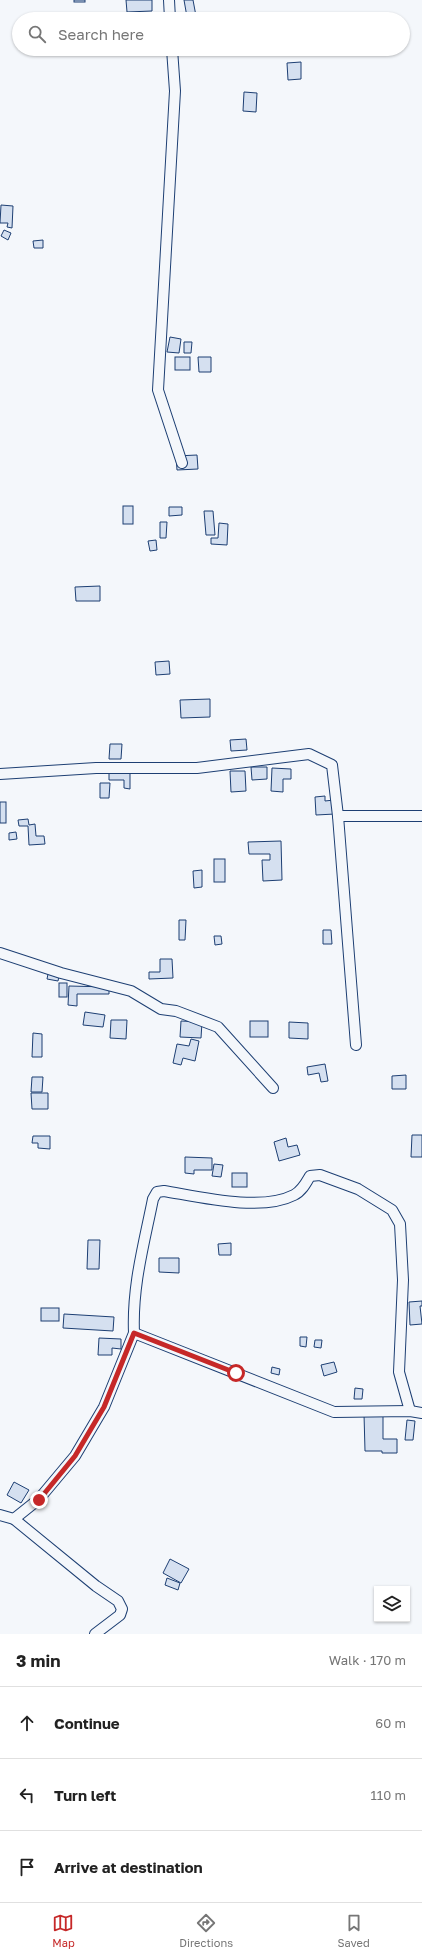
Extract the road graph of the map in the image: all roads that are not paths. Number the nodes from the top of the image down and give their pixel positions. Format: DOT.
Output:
graph roads {
  1 [pos="169,0"];
  2 [pos="170,12"];
  3 [pos="172,56"];
  4 [pos="182,463"];
  5 [pos="0,774"];
  6 [pos="338,816"];
  7 [pos="422,816"];
  8 [pos="0,953"];
  9 [pos="356,1045"];
  10 [pos="273,1088"];
  11 [pos="134,1333"];
  12 [pos="410,1411"];
  13 [pos="422,1414"];
  14 [pos="0,1515"];
  15 [pos="14,1519"];
  16 [pos="95,1634"];
  1 -- 2 [label="street"];
  3 -- 4 [label="street"];
  5 -- 6 [label="street"];
  6 -- 7 [label="street"];
  6 -- 9 [label="street"];
  8 -- 10 [label="street"];
  11 -- 12 [label="street"];
  11 -- 12 [label="street"];
  11 -- 15 [label="street"];
  12 -- 13 [label="street"];
  14 -- 15 [label="street"];
  15 -- 16 [label="street"];
}
